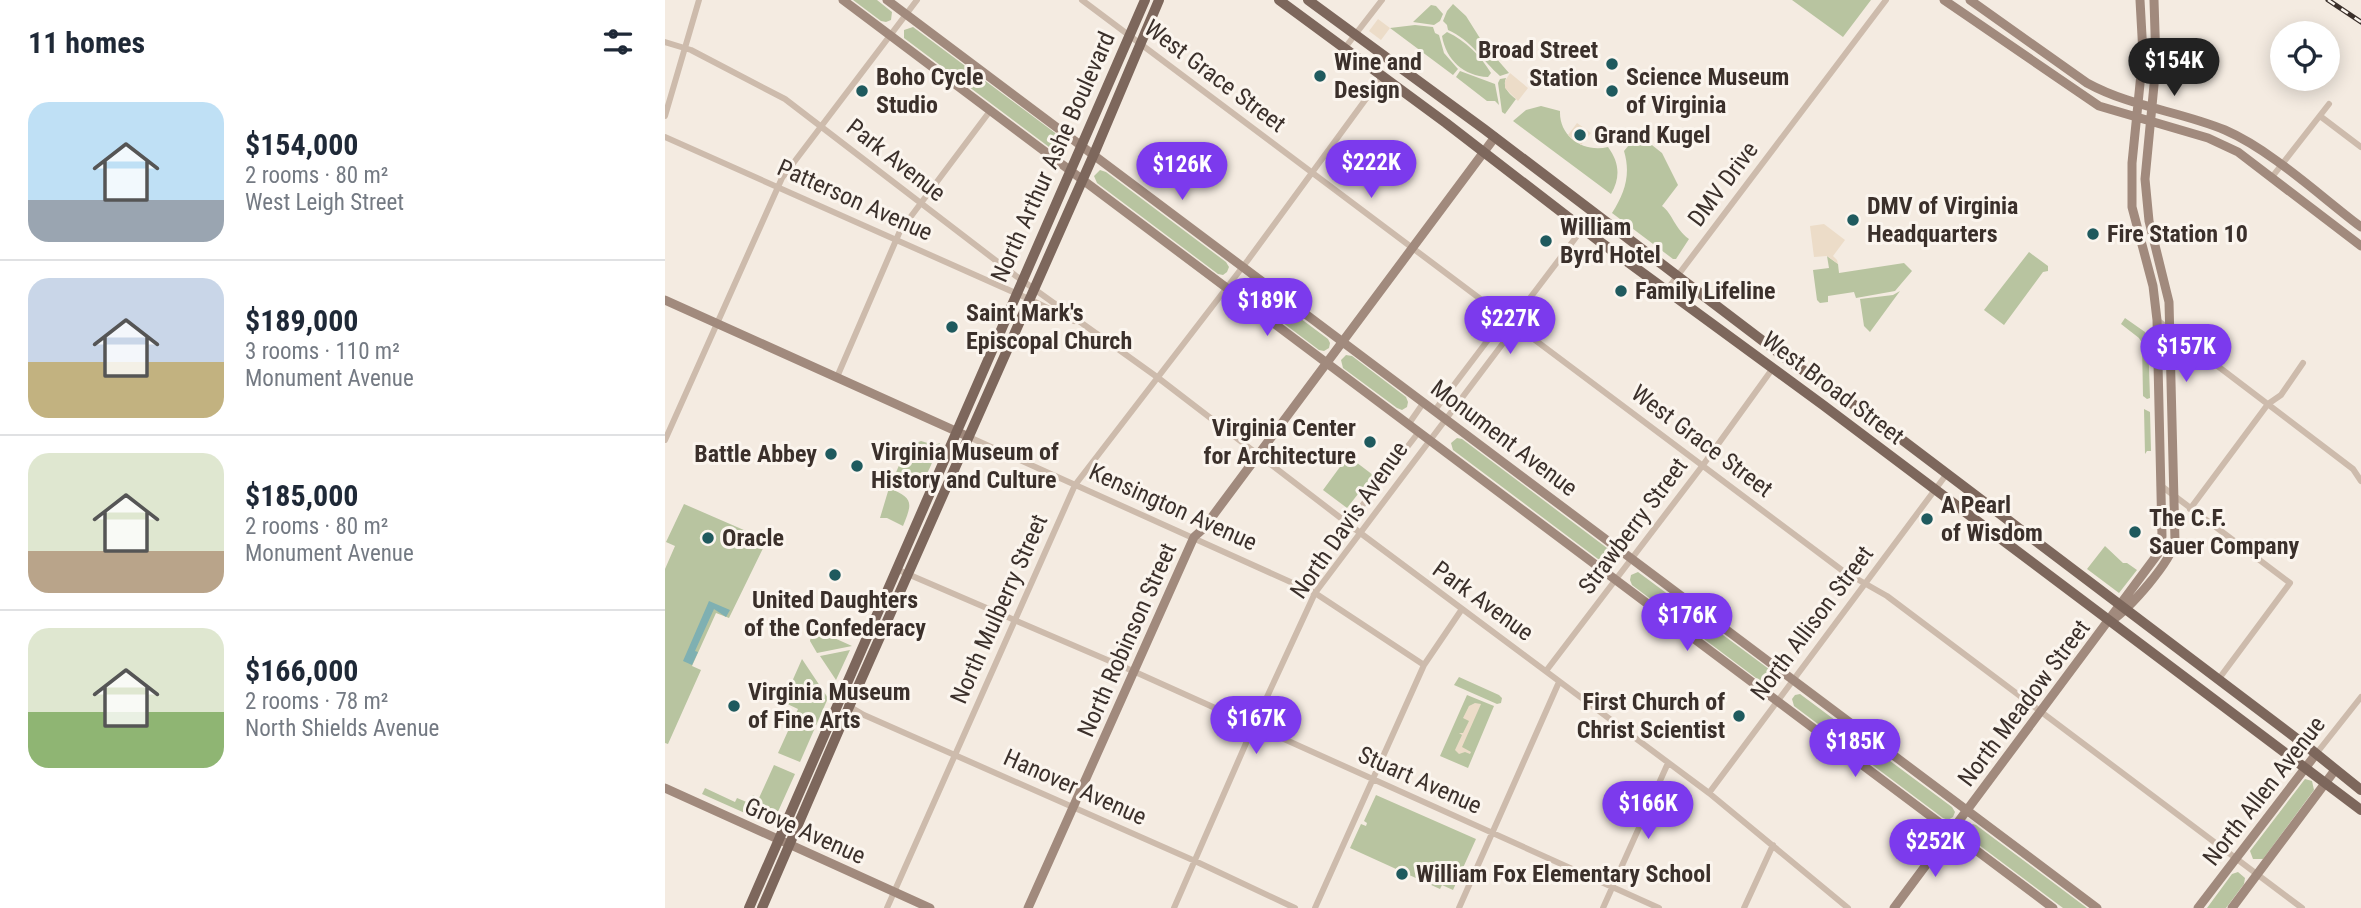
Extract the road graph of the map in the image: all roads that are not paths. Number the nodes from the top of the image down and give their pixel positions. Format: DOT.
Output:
graph roads {
  1 [pos="699,0"];
  2 [pos="843,0"];
  3 [pos="887,0"];
  4 [pos="917,0"];
  5 [pos="1082,0"];
  6 [pos="1145,0"];
  7 [pos="1159,0"];
  8 [pos="1279,0"];
  9 [pos="1308,0"];
  10 [pos="1382,0"];
  11 [pos="1886,0"];
  12 [pos="1944,0"];
  13 [pos="1970,0"];
  14 [pos="2140,0"];
  15 [pos="2154,0"];
  16 [pos="906,15"];
  17 [pos="890,35"];
  18 [pos="1129,35"];
  19 [pos="1355,35"];
  20 [pos="665,43"];
  21 [pos="1141,44"];
  22 [pos="685,48"];
  23 [pos="1344,49"];
  24 [pos="1382,77"];
  25 [pos="2329,104"];
  26 [pos="2139,105"];
  27 [pos="2153,108"];
  28 [pos="990,111"];
  29 [pos="665,116"];
  30 [pos="2320,116"];
  31 [pos="2137,118"];
  32 [pos="2151,122"];
  33 [pos="821,126"];
  34 [pos="665,136"];
  35 [pos="1496,137"];
  36 [pos="1081,145"];
  37 [pos="2361,147"];
  38 [pos="1094,154"];
  39 [pos="1485,154"];
  40 [pos="2281,166"];
  41 [pos="1070,171"];
  42 [pos="1311,172"];
  43 [pos="2272,177"];
  44 [pos="1082,180"];
  45 [pos="778,187"];
  46 [pos="921,204"];
  47 [pos="1597,215"];
  48 [pos="2361,227"];
  49 [pos="1584,229"];
  50 [pos="896,240"];
  51 [pos="2361,246"];
  52 [pos="1413,249"];
  53 [pos="1243,266"];
  54 [pos="1677,276"];
  55 [pos="1022,280"];
  56 [pos="1226,288"];
  57 [pos="1666,290"];
  58 [pos="1016,293"];
  59 [pos="1032,294"];
  60 [pos="665,300"];
  61 [pos="2157,320"];
  62 [pos="717,323"];
  63 [pos="1511,323"];
  64 [pos="2170,329"];
  65 [pos="1091,330"];
  66 [pos="1344,342"];
  67 [pos="2303,363"];
  68 [pos="1327,364"];
  69 [pos="1773,368"];
  70 [pos="837,377"];
  71 [pos="1157,377"];
  72 [pos="1424,402"];
  73 [pos="2267,404"];
  74 [pos="1435,410"];
  75 [pos="1446,419"];
  76 [pos="1408,425"];
  77 [pos="956,430"];
  78 [pos="1419,433"];
  79 [pos="969,437"];
  80 [pos="665,440"];
  81 [pos="1430,441"];
  82 [pos="1258,456"];
  83 [pos="1703,465"];
  84 [pos="1947,475"];
  85 [pos="2361,481"];
  86 [pos="1075,485"];
  87 [pos="2160,485"];
  88 [pos="1935,490"];
  89 [pos="2175,497"];
  90 [pos="2190,509"];
  91 [pos="1348,524"];
  92 [pos="1359,532"];
  93 [pos="1194,537"];
  94 [pos="1632,558"];
  95 [pos="896,569"];
  96 [pos="909,574"];
  97 [pos="1615,580"];
  98 [pos="1865,584"];
  99 [pos="1315,593"];
  100 [pos="2123,608"];
  101 [pos="1462,609"];
  102 [pos="1015,620"];
  103 [pos="2110,622"];
  104 [pos="1425,665"];
  105 [pos="1133,671"];
  106 [pos="1546,671"];
  107 [pos="1793,680"];
  108 [pos="2218,680"];
  109 [pos="1559,682"];
  110 [pos="2361,697"];
  111 [pos="1777,702"];
  112 [pos="844,703"];
  113 [pos="2041,711"];
  114 [pos="1254,725"];
  115 [pos="2316,754"];
  116 [pos="956,755"];
  117 [pos="1668,763"];
  118 [pos="2305,768"];
  119 [pos="2335,770"];
  120 [pos="1373,780"];
  121 [pos="2326,783"];
  122 [pos="665,788"];
  123 [pos="2361,790"];
  124 [pos="1709,793"];
  125 [pos="1072,807"];
  126 [pos="1967,810"];
  127 [pos="2361,810"];
  128 [pos="1951,832"];
  129 [pos="1492,833"];
  130 [pos="778,840"];
  131 [pos="790,845"];
  132 [pos="1773,845"];
  133 [pos="2236,859"];
  134 [pos="1195,861"];
  135 [pos="2258,876"];
  136 [pos="1612,887"];
  137 [pos="894,892"];
  138 [pos="749,908"];
  139 [pos="762,908"];
  140 [pos="887,908"];
  141 [pos="929,908"];
  142 [pos="1028,908"];
  143 [pos="1174,908"];
  144 [pos="1295,908"];
  145 [pos="1315,908"];
  146 [pos="1459,908"];
  147 [pos="1603,908"];
  148 [pos="1659,908"];
  149 [pos="1744,908"];
  150 [pos="1848,908"];
  151 [pos="1894,908"];
  152 [pos="2053,908"];
  153 [pos="2097,908"];
  154 [pos="2198,908"];
  155 [pos="2232,908"];
  156 [pos="2302,908"];
  1 -- 22 [label="street"];
  2 -- 17 [label="street, Monument Avenue"];
  3 -- 16 [label="street, Monument Avenue"];
  4 -- 16 [label="street"];
  5 -- 18 [label="street, West Grace Street"];
  6 -- 18 [label="main road, North Arthur Ashe Boulevard"];
  7 -- 21 [label="main road, North Arthur Ashe Boulevard"];
  8 -- 23 [label="main road, West Broad Street"];
  9 -- 19 [label="main road, West Broad Street"];
  10 -- 19 [label="street"];
  11 -- 54 [label="street, DMV Drive"];
  12 -- 31 [label="street"];
  13 -- 26 [label="street"];
  14 -- 26 [label="street, North Meadow Street"];
  15 -- 27 [label="street, North Meadow Street"];
  16 -- 17 [label="street"];
  16 -- 36 [label="street, Monument Avenue"];
  17 -- 28 [label="street, Monument Avenue"];
  17 -- 33 [label="street"];
  18 -- 21 [label="street, West Grace Street"];
  18 -- 36 [label="main road, North Arthur Ashe Boulevard"];
  19 -- 23 [label="street"];
  19 -- 35 [label="main road, West Broad Street"];
  20 -- 22 [label="street, Park Avenue"];
  21 -- 38 [label="main road, North Arthur Ashe Boulevard"];
  21 -- 42 [label="street, West Grace Street"];
  22 -- 29 [label="street"];
  22 -- 33 [label="street, Park Avenue"];
  23 -- 24 [label="main road, West Broad Street"];
  24 -- 39 [label="main road, West Broad Street"];
  24 -- 42 [label="street, North Mulberry Street"];
  25 -- 30 [label="street"];
  26 -- 27 [label="street"];
  26 -- 31 [label="street, North Meadow Street"];
  27 -- 32 [label="street, North Meadow Street"];
  27 -- 40 [label="street"];
  28 -- 41 [label="street, Monument Avenue"];
  28 -- 46 [label="street"];
  30 -- 37 [label="street"];
  30 -- 40 [label="street"];
  31 -- 32 [label="street"];
  31 -- 61 [label="street, North Meadow Street"];
  32 -- 43 [label="street"];
  32 -- 64 [label="street, North Meadow Street"];
  33 -- 45 [label="street"];
  33 -- 46 [label="street, Park Avenue"];
  34 -- 45 [label="street, Patterson Avenue"];
  35 -- 39 [label="street, North Robinson Street"];
  35 -- 47 [label="main road, West Broad Street"];
  36 -- 38 [label="street, Monument Avenue"];
  36 -- 41 [label="main road, North Arthur Ashe Boulevard"];
  38 -- 44 [label="main road, North Arthur Ashe Boulevard"];
  38 -- 53 [label="street, Monument Avenue"];
  39 -- 49 [label="main road, West Broad Street"];
  39 -- 52 [label="street, North Robinson Street"];
  40 -- 43 [label="street"];
  40 -- 48 [label="street"];
  41 -- 44 [label="street, Monument Avenue"];
  41 -- 55 [label="main road, North Arthur Ashe Boulevard"];
  42 -- 52 [label="street, West Grace Street"];
  42 -- 53 [label="street, North Mulberry Street"];
  43 -- 51 [label="street"];
  44 -- 56 [label="street, Monument Avenue"];
  44 -- 59 [label="main road, North Arthur Ashe Boulevard"];
  45 -- 50 [label="street, Patterson Avenue"];
  45 -- 62 [label="street"];
  46 -- 50 [label="street"];
  46 -- 55 [label="street, Park Avenue"];
  47 -- 49 [label="street, North Davis Avenue"];
  47 -- 54 [label="main road, West Broad Street"];
  49 -- 57 [label="main road, West Broad Street"];
  49 -- 63 [label="street, North Davis Avenue"];
  50 -- 58 [label="street, Patterson Avenue"];
  50 -- 70 [label="street"];
  52 -- 63 [label="street, West Grace Street"];
  52 -- 66 [label="street, North Robinson Street"];
  53 -- 56 [label="street, North Mulberry Street"];
  53 -- 66 [label="street, Monument Avenue"];
  54 -- 57 [label="street, DMV Drive"];
  54 -- 84 [label="main road, West Broad Street"];
  55 -- 58 [label="main road, North Arthur Ashe Boulevard"];
  55 -- 59 [label="street, Park Avenue"];
  56 -- 68 [label="street, Monument Avenue"];
  56 -- 71 [label="street, North Mulberry Street"];
  57 -- 69 [label="main road, West Broad Street"];
  58 -- 59 [label="street, Patterson Avenue"];
  58 -- 77 [label="main road, North Arthur Ashe Boulevard"];
  59 -- 65 [label="street, Park Avenue"];
  59 -- 65 [label="street, Park Avenue"];
  59 -- 79 [label="main road, North Arthur Ashe Boulevard"];
  60 -- 62 [label="street, Kensington Avenue"];
  61 -- 64 [label="street"];
  61 -- 87 [label="street, North Meadow Street"];
  62 -- 70 [label="street, Kensington Avenue"];
  62 -- 80 [label="street"];
  63 -- 74 [label="street, North Davis Avenue"];
  63 -- 75 [label="street, North Davis Avenue"];
  63 -- 83 [label="street, West Grace Street"];
  64 -- 73 [label="street"];
  64 -- 89 [label="street, North Meadow Street"];
  65 -- 71 [label="street, Park Avenue"];
  66 -- 68 [label="street, North Robinson Street"];
  66 -- 72 [label="street, Monument Avenue"];
  67 -- 73 [label="street"];
  68 -- 76 [label="street, Monument Avenue"];
  68 -- 82 [label="street, North Robinson Street"];
  69 -- 83 [label="street, Strawberry Street"];
  69 -- 88 [label="main road, West Broad Street"];
  70 -- 77 [label="street, Kensington Avenue"];
  71 -- 82 [label="street, Park Avenue"];
  71 -- 86 [label="street, North Mulberry Street"];
  72 -- 74 [label="street, Monument Avenue"];
  72 -- 76 [label="street, North Davis Avenue"];
  73 -- 85 [label="street"];
  73 -- 90 [label="street"];
  74 -- 75 [label="street, Monument Avenue"];
  75 -- 81 [label="street, North Davis Avenue"];
  75 -- 94 [label="street, Monument Avenue"];
  76 -- 78 [label="street, Monument Avenue"];
  77 -- 79 [label="street, Kensington Avenue"];
  77 -- 95 [label="main road, North Arthur Ashe Boulevard"];
  78 -- 81 [label="street, Monument Avenue"];
  78 -- 91 [label="street, North Davis Avenue"];
  79 -- 86 [label="street, Kensington Avenue"];
  79 -- 96 [label="main road, North Arthur Ashe Boulevard"];
  81 -- 92 [label="street, North Davis Avenue"];
  81 -- 97 [label="street, Monument Avenue"];
  82 -- 91 [label="street, Park Avenue"];
  82 -- 93 [label="street, North Robinson Street"];
  83 -- 94 [label="street, Strawberry Street"];
  83 -- 98 [label="street, West Grace Street"];
  84 -- 88 [label="street, North Allison Street"];
  84 -- 100 [label="main road, West Broad Street"];
  86 -- 93 [label="street, Kensington Avenue"];
  86 -- 102 [label="street, North Mulberry Street"];
  87 -- 89 [label="street"];
  87 -- 100 [label="street, North Meadow Street"];
  88 -- 98 [label="street, North Allison Street"];
  88 -- 103 [label="main road, West Broad Street"];
  89 -- 90 [label="street"];
  89 -- 100 [label="street, North Meadow Street"];
  90 -- 108 [label="street"];
  91 -- 92 [label="street, Park Avenue"];
  92 -- 99 [label="street, North Davis Avenue"];
  92 -- 101 [label="street, Park Avenue"];
  93 -- 99 [label="street, Kensington Avenue"];
  93 -- 105 [label="street, North Robinson Street"];
  94 -- 97 [label="street, Strawberry Street"];
  94 -- 107 [label="street, Monument Avenue"];
  95 -- 96 [label="street, Stuart Avenue"];
  95 -- 112 [label="main road, North Arthur Ashe Boulevard"];
  96 -- 102 [label="street, Stuart Avenue"];
  96 -- 112 [label="main road, North Arthur Ashe Boulevard"];
  97 -- 106 [label="street, Strawberry Street"];
  97 -- 111 [label="street, Monument Avenue"];
  98 -- 107 [label="street, North Allison Street"];
  98 -- 113 [label="street, West Grace Street"];
  99 -- 104 [label="street, Kensington Avenue"];
  99 -- 114 [label="street, North Davis Avenue"];
  100 -- 103 [label="street, North Meadow Street"];
  100 -- 108 [label="main road, West Broad Street"];
  101 -- 104 [label="street"];
  101 -- 106 [label="street, Park Avenue"];
  102 -- 105 [label="street, Stuart Avenue"];
  102 -- 116 [label="street, North Mulberry Street"];
  103 -- 113 [label="street, North Meadow Street"];
  103 -- 118 [label="main road, West Broad Street"];
  104 -- 120 [label="street"];
  105 -- 114 [label="street, Stuart Avenue"];
  105 -- 125 [label="street, North Robinson Street"];
  106 -- 109 [label="street, Park Avenue"];
  107 -- 111 [label="street, North Allison Street"];
  107 -- 126 [label="street, Monument Avenue"];
  108 -- 115 [label="main road, West Broad Street"];
  109 -- 117 [label="street, Park Avenue"];
  109 -- 129 [label="street"];
  110 -- 115 [label="street, North Allen Avenue"];
  111 -- 124 [label="street, North Allison Street"];
  111 -- 128 [label="street, Monument Avenue"];
  112 -- 116 [label="street, Hanover Avenue"];
  112 -- 130 [label="main road, North Arthur Ashe Boulevard"];
  112 -- 131 [label="main road, North Arthur Ashe Boulevard"];
  113 -- 126 [label="street, North Meadow Street"];
  113 -- 133 [label="street, West Grace Street"];
  114 -- 120 [label="street, Stuart Avenue"];
  114 -- 134 [label="street, North Davis Avenue"];
  115 -- 118 [label="street, North Allen Avenue"];
  115 -- 119 [label="main road, West Broad Street"];
  116 -- 125 [label="street, Hanover Avenue"];
  116 -- 137 [label="street, North Mulberry Street"];
  117 -- 124 [label="street, Park Avenue"];
  117 -- 136 [label="street"];
  118 -- 121 [label="main road, West Broad Street"];
  118 -- 133 [label="street, North Allen Avenue"];
  119 -- 121 [label="street, North Allen Avenue"];
  119 -- 123 [label="main road, West Broad Street"];
  120 -- 129 [label="street, Stuart Avenue"];
  120 -- 145 [label="street"];
  121 -- 127 [label="main road, West Broad Street"];
  121 -- 135 [label="street, North Allen Avenue"];
  122 -- 130 [label="street, Grove Avenue"];
  124 -- 132 [label="street, Park Avenue"];
  125 -- 134 [label="street, Hanover Avenue"];
  125 -- 142 [label="street, North Robinson Street"];
  126 -- 128 [label="street, North Meadow Street"];
  126 -- 153 [label="street, Monument Avenue"];
  128 -- 151 [label="street, North Meadow Street"];
  128 -- 152 [label="street, Monument Avenue"];
  129 -- 136 [label="street, Stuart Avenue"];
  129 -- 146 [label="street"];
  130 -- 131 [label="street, Grove Avenue"];
  130 -- 138 [label="main road, North Arthur Ashe Boulevard"];
  131 -- 137 [label="street, Grove Avenue"];
  131 -- 139 [label="main road, North Arthur Ashe Boulevard"];
  132 -- 149 [label="street"];
  132 -- 150 [label="street, Park Avenue"];
  133 -- 135 [label="street, West Grace Street"];
  133 -- 154 [label="street, North Allen Avenue"];
  134 -- 143 [label="street, North Davis Avenue"];
  134 -- 144 [label="street, Hanover Avenue"];
  135 -- 155 [label="street, North Allen Avenue"];
  135 -- 156 [label="street, West Grace Street"];
  136 -- 147 [label="street"];
  136 -- 148 [label="street, Stuart Avenue"];
  137 -- 140 [label="street, North Mulberry Street"];
  137 -- 141 [label="street, Grove Avenue"];
}
